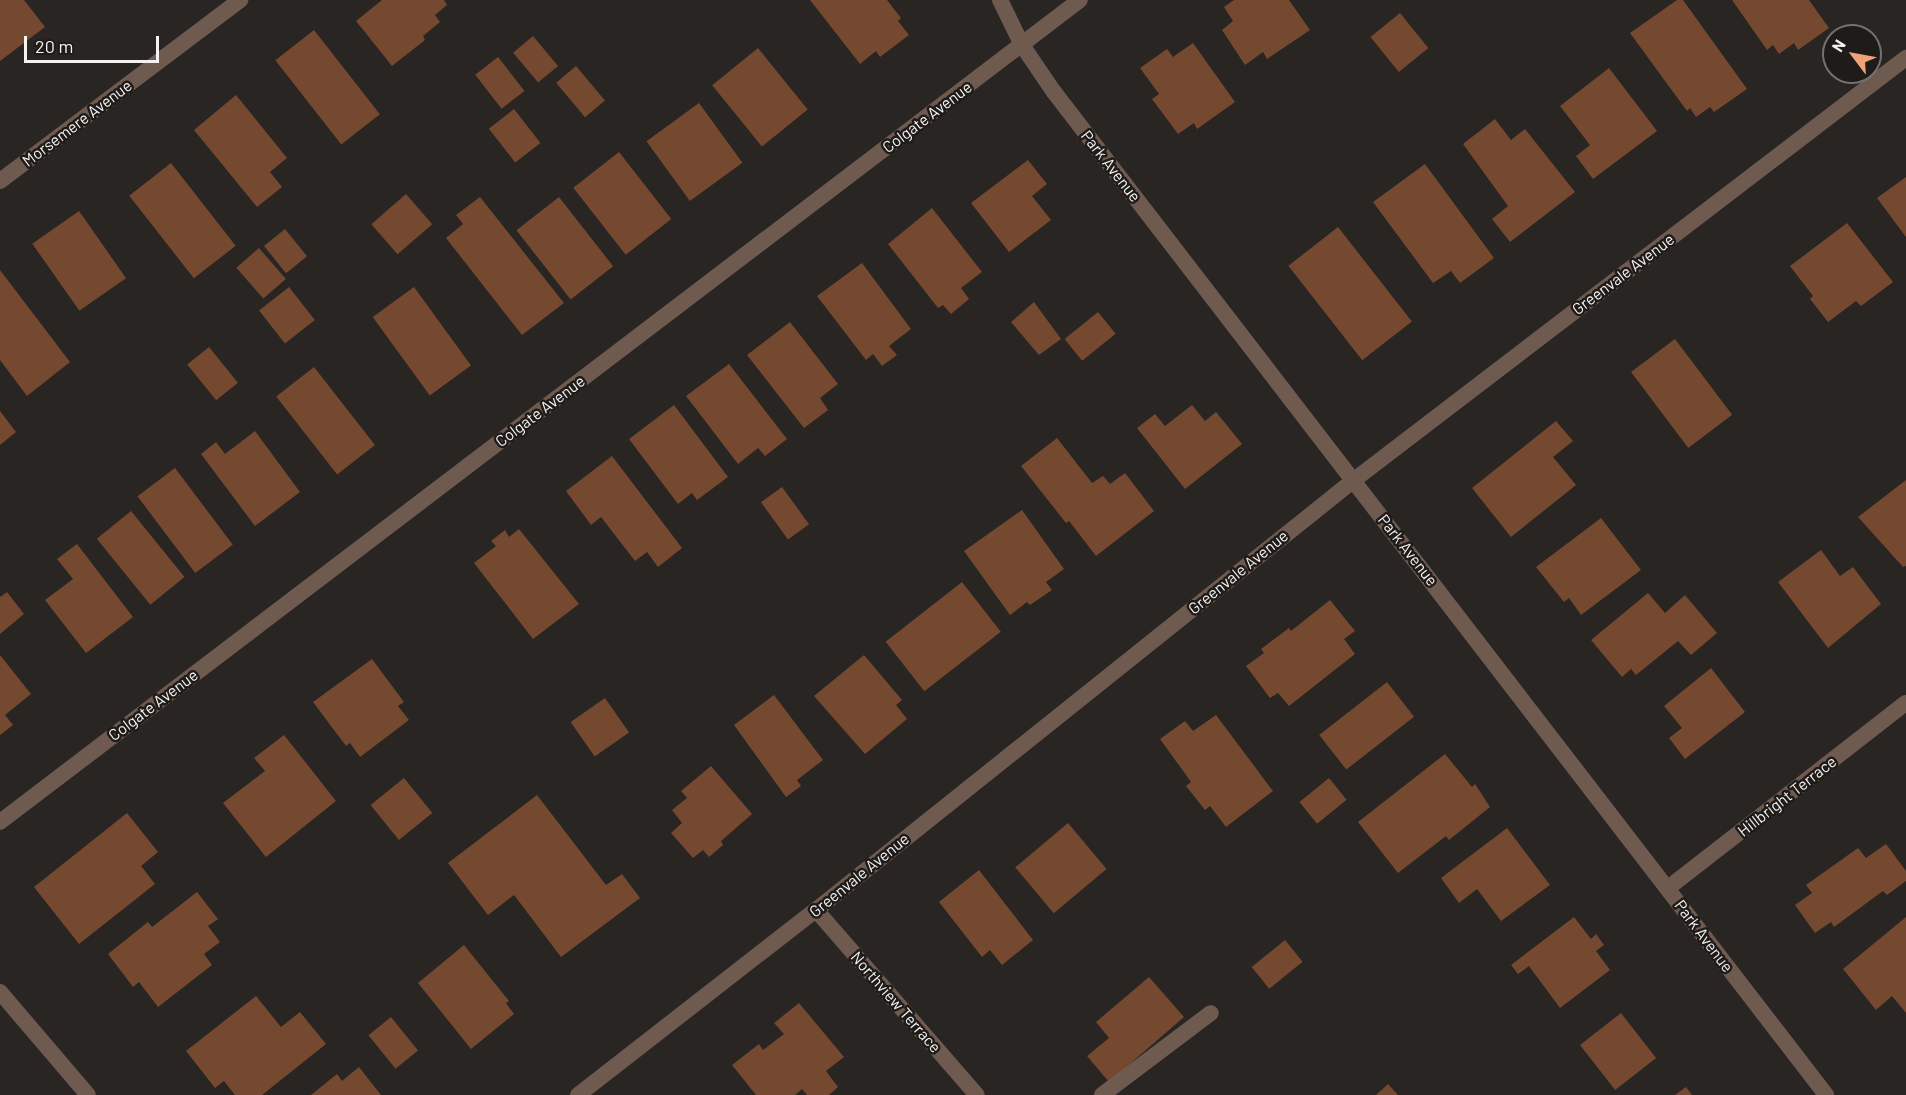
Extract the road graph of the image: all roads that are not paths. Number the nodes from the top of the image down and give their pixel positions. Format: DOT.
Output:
graph roads {
  1 [pos="240,0"];
  2 [pos="1000,0"];
  3 [pos="1080,0"];
  4 [pos="1022,45"];
  5 [pos="1906,58"];
  6 [pos="0,181"];
  7 [pos="1354,480"];
  8 [pos="1906,703"];
  9 [pos="0,822"];
  10 [pos="1668,888"];
  11 [pos="816,910"];
  12 [pos="0,992"];
  13 [pos="1211,1013"];
  14 [pos="88,1095"];
  15 [pos="578,1095"];
  16 [pos="977,1095"];
  17 [pos="1102,1095"];
  18 [pos="1826,1095"];
  1 -- 6 [label="street, Morsemere Avenue"];
  2 -- 4 [label="street, Park Avenue"];
  3 -- 4 [label="street, Colgate Avenue"];
  4 -- 7 [label="street, Park Avenue"];
  4 -- 9 [label="street, Colgate Avenue"];
  5 -- 7 [label="street, Greenvale Avenue"];
  7 -- 10 [label="street, Park Avenue"];
  7 -- 11 [label="street, Greenvale Avenue"];
  8 -- 10 [label="street, Hillbright Terrace"];
  10 -- 18 [label="street, Park Avenue"];
  11 -- 15 [label="street, Greenvale Avenue"];
  11 -- 16 [label="street, Northview Terrace"];
  12 -- 14 [label="street"];
  13 -- 17 [label="street"];
}
